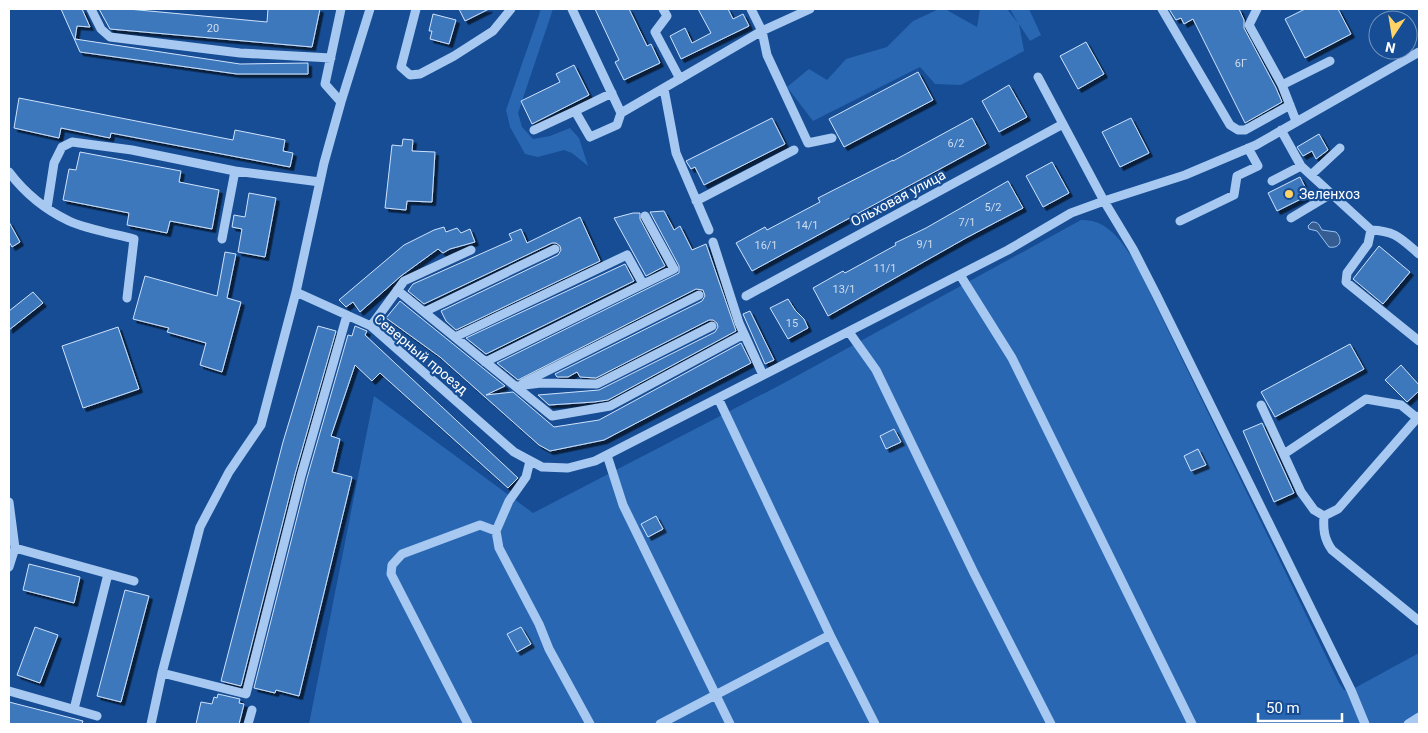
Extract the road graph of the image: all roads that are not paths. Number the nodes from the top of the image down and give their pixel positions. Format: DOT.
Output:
graph roads {
  1 [pos="91,9"];
  2 [pos="341,9"];
  3 [pos="370,9"];
  4 [pos="416,9"];
  5 [pos="511,9"];
  6 [pos="572,9"];
  7 [pos="663,9"];
  8 [pos="751,9"];
  9 [pos="810,9"];
  10 [pos="1162,9"];
  11 [pos="1257,9"];
  12 [pos="762,31"];
  13 [pos="1419,52"];
  14 [pos="330,58"];
  15 [pos="1330,61"];
  16 [pos="1038,77"];
  17 [pos="680,79"];
  18 [pos="1282,85"];
  19 [pos="664,89"];
  20 [pos="612,93"];
  21 [pos="340,102"];
  22 [pos="1290,105"];
  23 [pos="575,111"];
  24 [pos="622,113"];
  25 [pos="1296,121"];
  26 [pos="1063,124"];
  27 [pos="534,130"];
  28 [pos="1281,130"];
  29 [pos="832,138"];
  30 [pos="1248,148"];
  31 [pos="1340,148"];
  32 [pos="794,150"];
  33 [pos="1301,166"];
  34 [pos="235,170"];
  35 [pos="9,172"];
  36 [pos="1311,175"];
  37 [pos="1272,180"];
  38 [pos="320,182"];
  39 [pos="1331,194"];
  40 [pos="1104,200"];
  41 [pos="696,202"];
  42 [pos="47,208"];
  43 [pos="646,216"];
  44 [pos="1291,218"];
  45 [pos="1180,221"];
  46 [pos="709,230"];
  47 [pos="1371,230"];
  48 [pos="222,239"];
  49 [pos="713,242"];
  50 [pos="555,249"];
  51 [pos="471,250"];
  52 [pos="1419,254"];
  53 [pos="960,275"];
  54 [pos="643,284"];
  55 [pos="397,290"];
  56 [pos="296,292"];
  57 [pos="699,295"];
  58 [pos="746,296"];
  59 [pos="127,298"];
  60 [pos="424,312"];
  61 [pos="347,315"];
  62 [pos="371,326"];
  63 [pos="712,326"];
  64 [pos="849,332"];
  65 [pos="744,334"];
  66 [pos="455,337"];
  67 [pos="1419,341"];
  68 [pos="485,362"];
  69 [pos="760,377"];
  70 [pos="516,386"];
  71 [pos="718,398"];
  72 [pos="1261,404"];
  73 [pos="1418,417"];
  74 [pos="1284,454"];
  75 [pos="607,455"];
  76 [pos="530,461"];
  77 [pos="9,502"];
  78 [pos="1324,516"];
  79 [pos="496,531"];
  80 [pos="15,548"];
  81 [pos="9,567"];
  82 [pos="108,574"];
  83 [pos="134,581"];
  84 [pos="1419,621"];
  85 [pos="830,635"];
  86 [pos="162,673"];
  87 [pos="9,691"];
  88 [pos="715,695"];
  89 [pos="74,709"];
  90 [pos="252,710"];
  91 [pos="97,716"];
  92 [pos="1419,718"];
  93 [pos="151,724"];
  94 [pos="248,724"];
  95 [pos="468,724"];
  96 [pos="590,724"];
  97 [pos="660,724"];
  98 [pos="730,724"];
  99 [pos="875,724"];
  100 [pos="1051,724"];
  101 [pos="1192,724"];
  102 [pos="1365,724"];
  103 [pos="1408,724"];
  1 -- 14 [label="street"];
  2 -- 14 [label="street"];
  3 -- 21 [label="street"];
  4 -- 5 [label="street"];
  6 -- 20 [label="street"];
  7 -- 17 [label="street"];
  8 -- 12 [label="street"];
  9 -- 12 [label="street"];
  10 -- 22 [label="street"];
  11 -- 18 [label="street"];
  12 -- 17 [label="street"];
  12 -- 29 [label="street"];
  13 -- 25 [label="street, Северный проезд"];
  14 -- 21 [label="street"];
  15 -- 18 [label="street"];
  16 -- 26 [label="street"];
  17 -- 19 [label="street"];
  18 -- 22 [label="street"];
  19 -- 24 [label="street"];
  19 -- 41 [label="street"];
  20 -- 23 [label="street"];
  20 -- 24 [label="street"];
  21 -- 38 [label="street"];
  22 -- 25 [label="street"];
  23 -- 24 [label="street"];
  23 -- 27 [label="street"];
  25 -- 28 [label="street, Северный проезд"];
  26 -- 40 [label="street"];
  26 -- 58 [label="street, Ольховая улица"];
  28 -- 30 [label="street, Северный проезд"];
  28 -- 33 [label="street"];
  30 -- 40 [label="street, Северный проезд"];
  30 -- 45 [label="street"];
  31 -- 36 [label="street"];
  32 -- 41 [label="street"];
  33 -- 36 [label="street"];
  33 -- 37 [label="street"];
  34 -- 38 [label="street"];
  34 -- 42 [label="street"];
  34 -- 48 [label="street"];
  35 -- 42 [label="street"];
  36 -- 39 [label="street"];
  38 -- 56 [label="street"];
  39 -- 44 [label="street"];
  39 -- 47 [label="street"];
  40 -- 53 [label="street, Северный проезд"];
  40 -- 102 [label="street"];
  41 -- 46 [label="street"];
  42 -- 59 [label="street"];
  43 -- 54 [label="street"];
  47 -- 52 [label="street"];
  47 -- 67 [label="street"];
  49 -- 65 [label="street"];
  50 -- 60 [label="street"];
  51 -- 55 [label="street"];
  53 -- 64 [label="street, Северный проезд"];
  53 -- 101 [label="street"];
  54 -- 66 [label="street"];
  54 -- 68 [label="street"];
  55 -- 60 [label="street"];
  55 -- 62 [label="street"];
  56 -- 61 [label="street, Северный проезд"];
  56 -- 86 [label="street"];
  57 -- 70 [label="street"];
  60 -- 66 [label="street"];
  61 -- 62 [label="street, Северный проезд"];
  61 -- 86 [label="street"];
  62 -- 76 [label="street, Северный проезд"];
  63 -- 70 [label="street"];
  64 -- 69 [label="street, Северный проезд"];
  64 -- 100 [label="street"];
  65 -- 69 [label="street"];
  65 -- 70 [label="street"];
  66 -- 68 [label="street"];
  68 -- 70 [label="street"];
  69 -- 71 [label="street, Северный проезд"];
  71 -- 75 [label="street, Северный проезд"];
  71 -- 85 [label="street"];
  72 -- 74 [label="street"];
  73 -- 74 [label="street"];
  73 -- 78 [label="street"];
  74 -- 78 [label="street"];
  75 -- 76 [label="street, Северный проезд"];
  75 -- 88 [label="street"];
  76 -- 79 [label="street"];
  77 -- 80 [label="street"];
  78 -- 84 [label="street"];
  79 -- 95 [label="street"];
  79 -- 96 [label="street"];
  80 -- 81 [label="street"];
  80 -- 82 [label="street"];
  82 -- 83 [label="street"];
  82 -- 89 [label="street"];
  85 -- 88 [label="street"];
  85 -- 99 [label="street"];
  86 -- 93 [label="street"];
  87 -- 89 [label="street"];
  88 -- 97 [label="street"];
  88 -- 98 [label="street"];
  89 -- 91 [label="street"];
  90 -- 94 [label="street"];
  92 -- 103 [label="street"];
}
